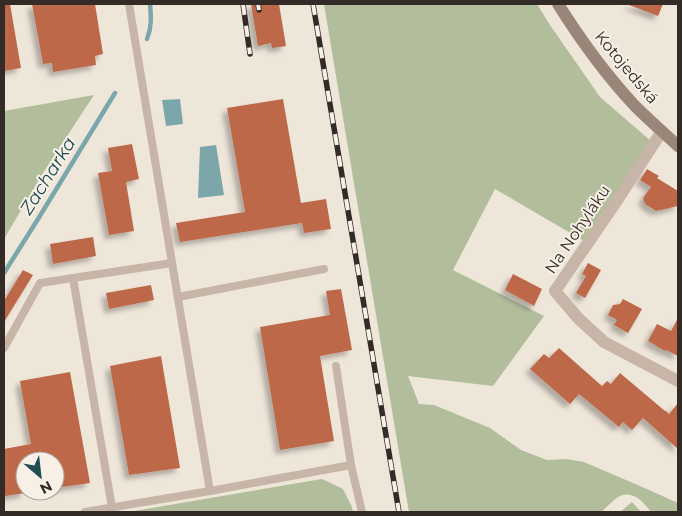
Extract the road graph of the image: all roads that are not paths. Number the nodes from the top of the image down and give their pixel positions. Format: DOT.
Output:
graph roads {
  1 [pos="129,4"];
  2 [pos="558,4"];
  3 [pos="662,131"];
  4 [pos="678,146"];
  5 [pos="172,263"];
  6 [pos="324,269"];
  7 [pos="73,278"];
  8 [pos="178,297"];
  9 [pos="4,348"];
  10 [pos="336,366"];
  11 [pos="678,381"];
  12 [pos="351,465"];
  13 [pos="210,491"];
  14 [pos="112,508"];
  15 [pos="85,512"];
  16 [pos="362,512"];
  1 -- 5 [label="lane"];
  2 -- 3 [label="main road, Kotojedská"];
  3 -- 4 [label="main road, Kotojedská"];
  3 -- 11 [label="street, Na Nohyláku"];
  5 -- 7 [label="lane"];
  5 -- 8 [label="lane"];
  6 -- 8 [label="lane"];
  7 -- 9 [label="lane"];
  7 -- 14 [label="lane"];
  8 -- 13 [label="lane"];
  10 -- 12 [label="lane"];
  12 -- 13 [label="lane"];
  12 -- 16 [label="lane"];
  13 -- 14 [label="lane"];
  14 -- 15 [label="lane"];
}
